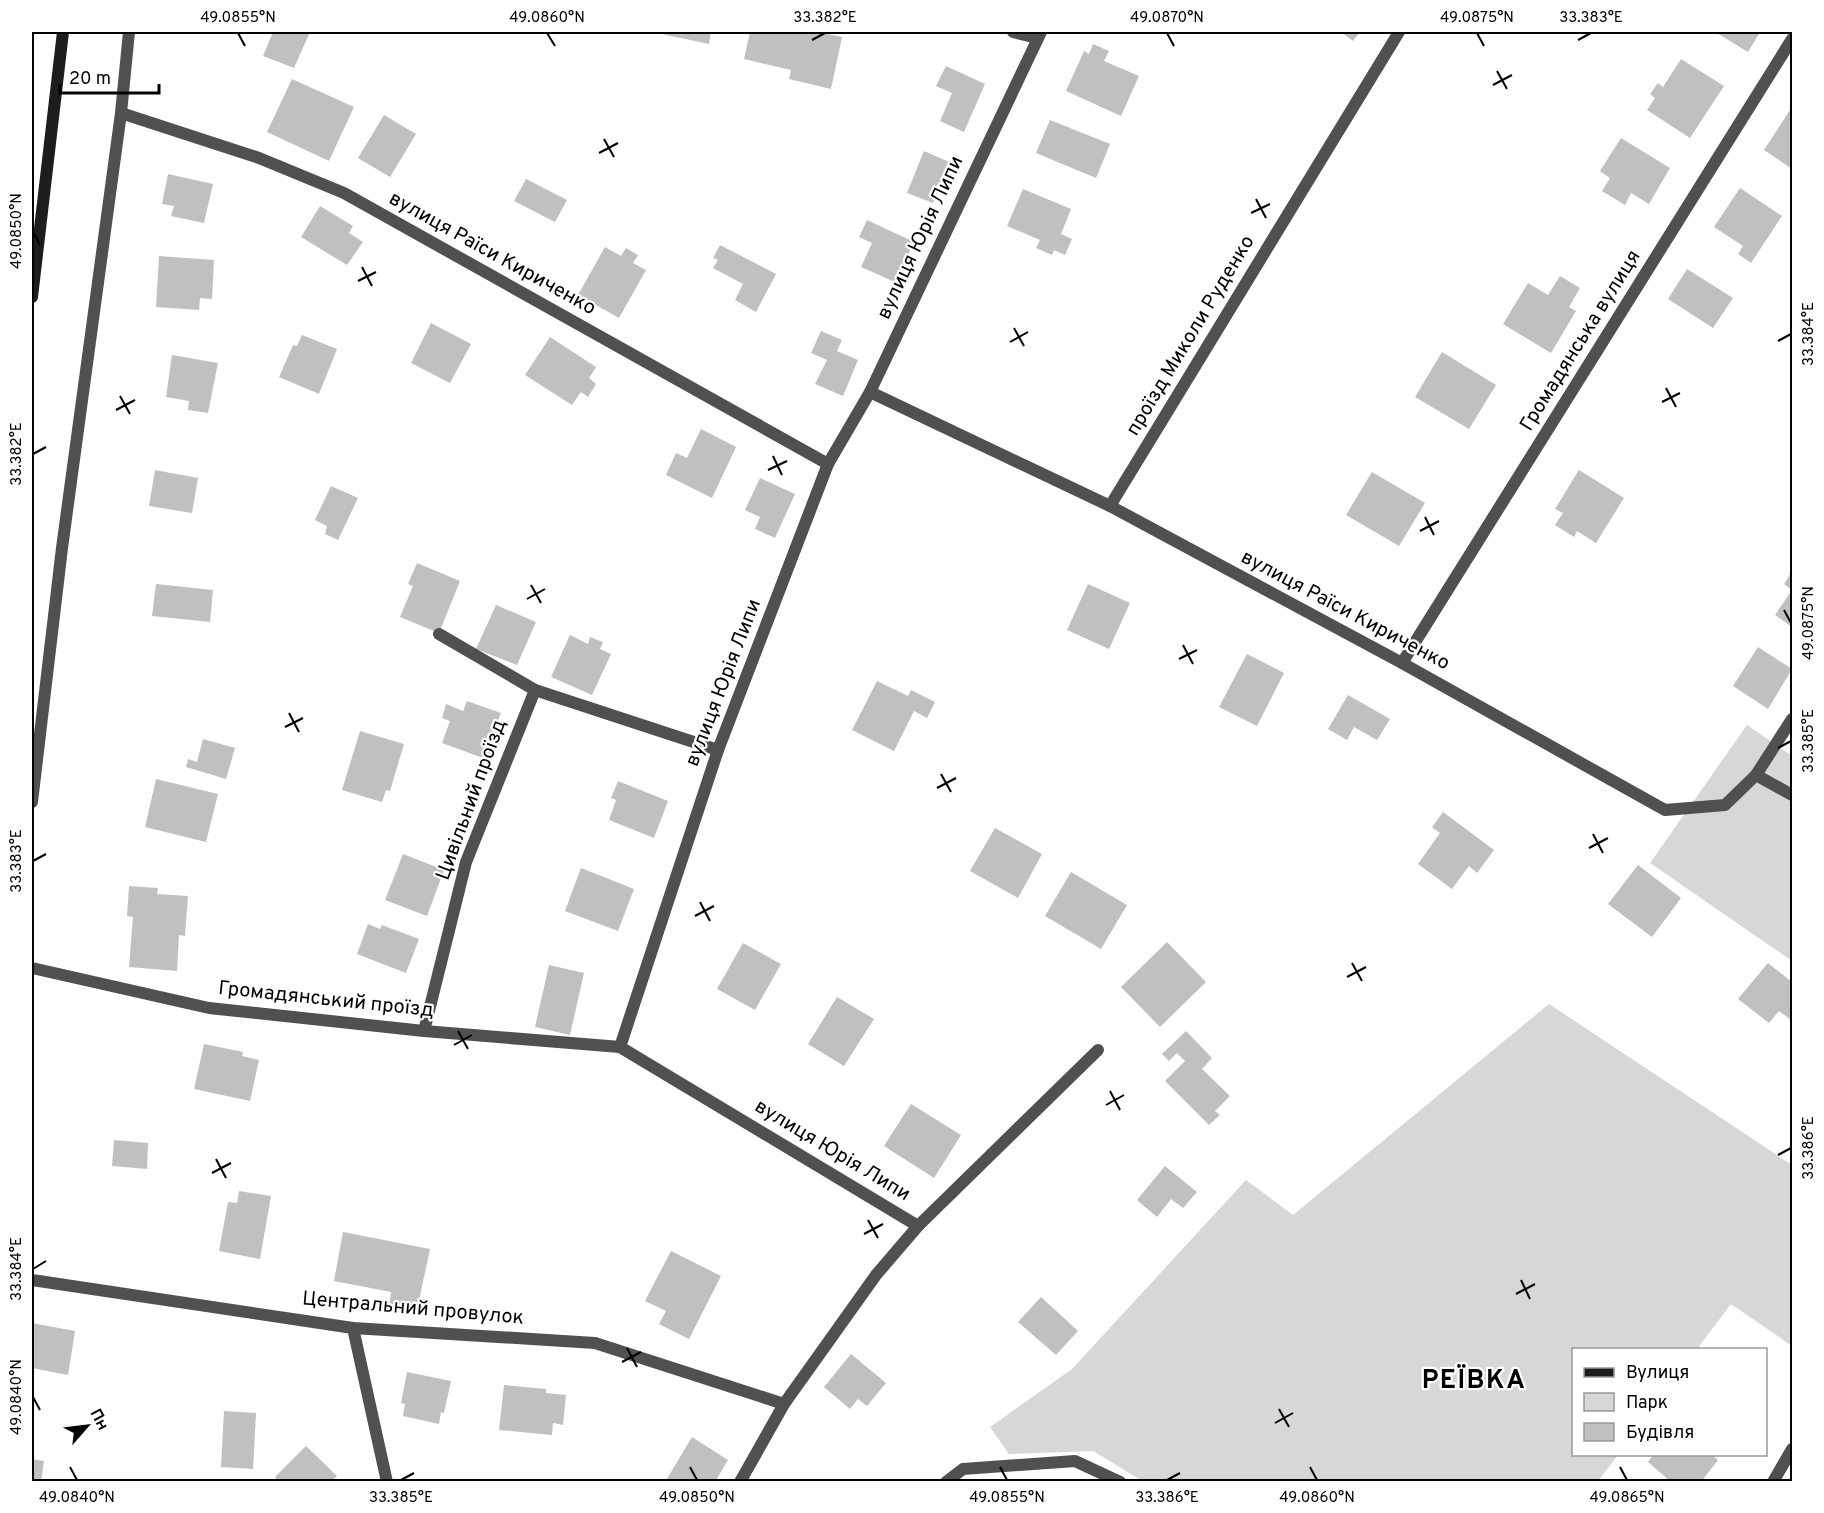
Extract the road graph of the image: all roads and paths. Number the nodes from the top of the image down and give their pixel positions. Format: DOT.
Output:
graph roads {
  1 [pos="63,32"];
  2 [pos="129,32"];
  3 [pos="1013,32"];
  4 [pos="1399,32"];
  5 [pos="1039,35"];
  6 [pos="1792,39"];
  7 [pos="121,113"];
  8 [pos="32,297"];
  9 [pos="870,392"];
  10 [pos="828,465"];
  11 [pos="1110,506"];
  12 [pos="439,634"];
  13 [pos="1402,663"];
  14 [pos="535,690"];
  15 [pos="1792,719"];
  16 [pos="718,750"];
  17 [pos="1756,775"];
  18 [pos="1792,795"];
  19 [pos="32,801"];
  20 [pos="32,968"];
  21 [pos="424,1030"];
  22 [pos="620,1047"];
  23 [pos="1098,1050"];
  24 [pos="918,1226"];
  25 [pos="32,1280"];
  26 [pos="353,1328"];
  27 [pos="784,1404"];
  28 [pos="1792,1449"];
  29 [pos="387,1482"];
  30 [pos="740,1482"];
  31 [pos="946,1482"];
  32 [pos="1120,1482"];
  33 [pos="1773,1482"];
  1 -- 8 [label="main road"];
  2 -- 7 [label="street"];
  3 -- 5 [label="street"];
  4 -- 11 [label="street, проїзд Миколи Руденко"];
  5 -- 9 [label="street, вулиця Юрія Липи"];
  6 -- 13 [label="street, Громадянська вулиця"];
  7 -- 10 [label="street, вулиця Раїси Кириченко"];
  7 -- 19 [label="street"];
  9 -- 10 [label="street, вулиця Юрія Липи"];
  9 -- 11 [label="street, вулиця Раїси Кириченко"];
  10 -- 16 [label="street, вулиця Юрія Липи"];
  11 -- 13 [label="street, вулиця Раїси Кириченко"];
  12 -- 14 [label="street"];
  13 -- 17 [label="street, вулиця Раїси Кириченко"];
  14 -- 16 [label="street"];
  14 -- 21 [label="street, Цивільний проїзд"];
  15 -- 17 [label="street, вулиця Раїси Кириченко"];
  16 -- 22 [label="street, вулиця Юрія Липи"];
  17 -- 18 [label="street"];
  20 -- 21 [label="street, Громадянський проїзд"];
  21 -- 22 [label="street, Громадянський проїзд"];
  22 -- 24 [label="street, вулиця Юрія Липи"];
  23 -- 24 [label="street, вулиця Юрія Липи"];
  24 -- 27 [label="street, вулиця Юрія Липи"];
  25 -- 26 [label="street, Центральний провулок"];
  26 -- 27 [label="street, Центральний провулок"];
  26 -- 29 [label="street"];
  27 -- 30 [label="street, вулиця Юрія Липи"];
  28 -- 33 [label="street"];
  31 -- 32 [label="street"];
}
